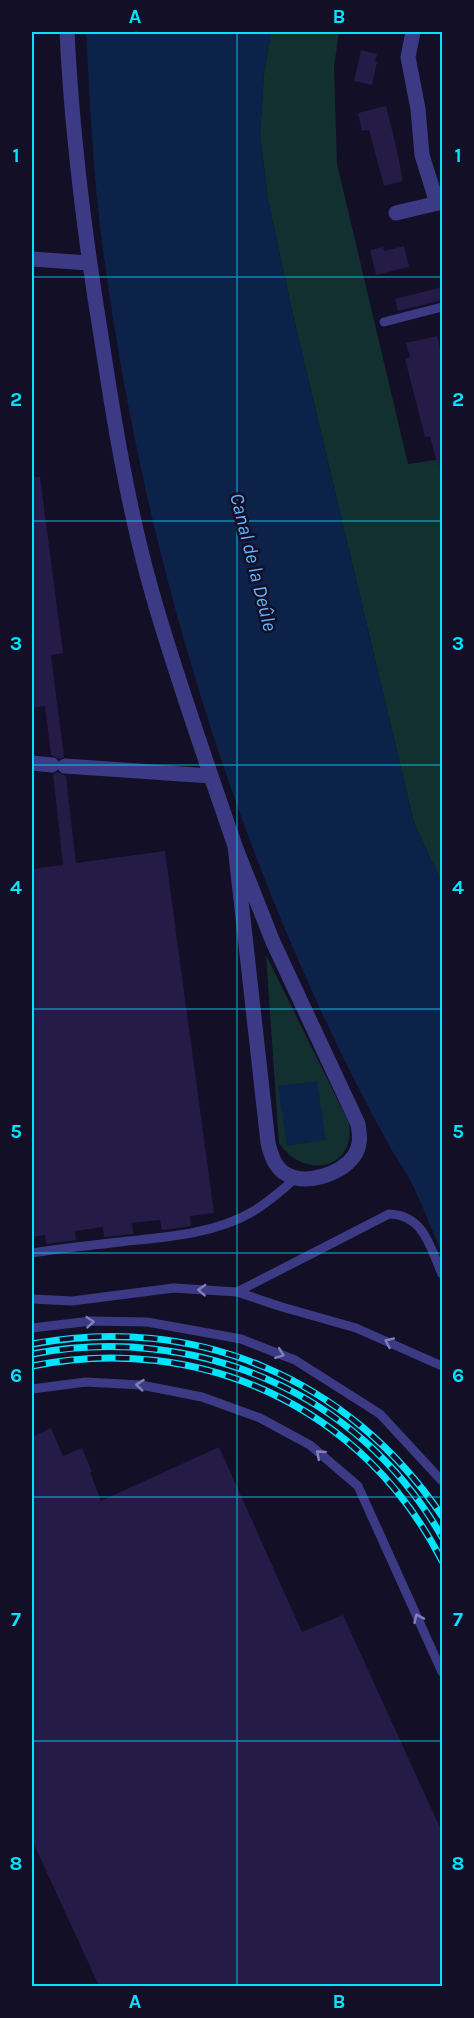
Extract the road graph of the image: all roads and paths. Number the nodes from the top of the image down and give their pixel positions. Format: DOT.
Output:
graph roads {
  1 [pos="67,32"];
  2 [pos="413,32"];
  3 [pos="440,203"];
  4 [pos="396,213"];
  5 [pos="32,259"];
  6 [pos="88,263"];
  7 [pos="442,307"];
  8 [pos="384,322"];
  9 [pos="32,763"];
  10 [pos="211,776"];
  11 [pos="235,846"];
  12 [pos="296,1178"];
  13 [pos="32,1253"];
  14 [pos="442,1274"];
  15 [pos="237,1292"];
  16 [pos="32,1299"];
  17 [pos="32,1329"];
  18 [pos="442,1366"];
  19 [pos="32,1389"];
  20 [pos="442,1481"];
  21 [pos="442,1672"];
  1 -- 6 [label="street"];
  2 -- 3 [label="street"];
  3 -- 4 [label="street"];
  5 -- 6 [label="street"];
  6 -- 10 [label="street"];
  7 -- 8 [label="lane"];
  9 -- 10 [label="street"];
  10 -- 11 [label="street"];
  11 -- 12 [label="street"];
  11 -- 12 [label="street"];
  12 -- 13 [label="lane"];
  14 -- 15 [label="lane"];
  15 -- 16 [label="lane, one-way"];
  18 -- 15 [label="lane, one-way"];
  17 -- 20 [label="lane, one-way"];
  21 -- 19 [label="lane, one-way"];
}
